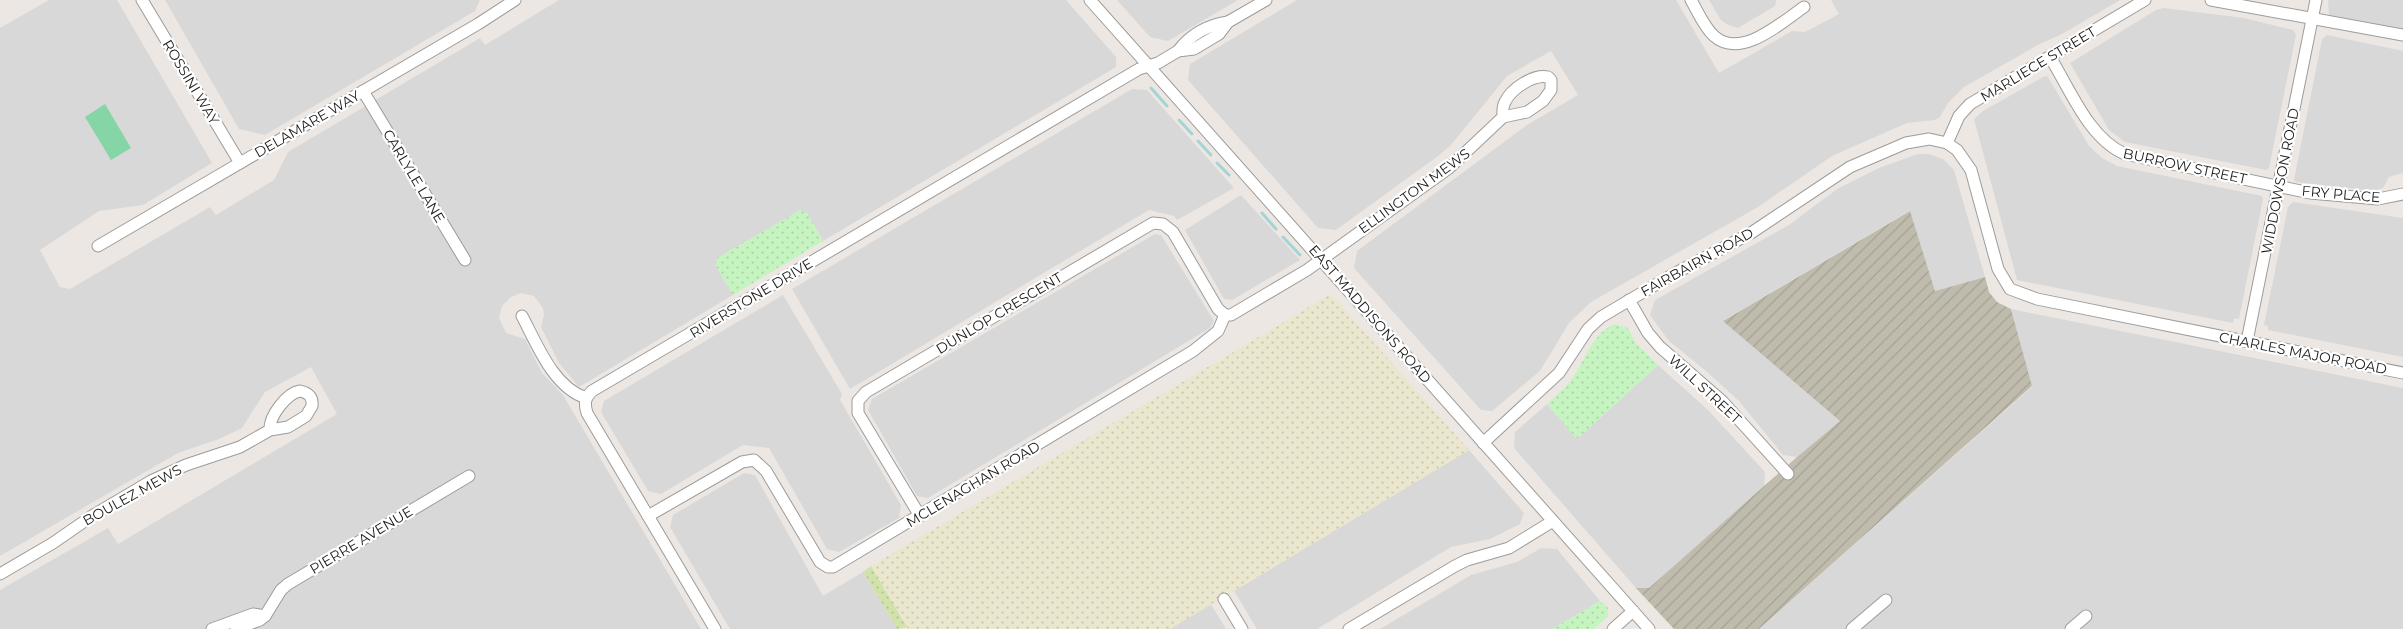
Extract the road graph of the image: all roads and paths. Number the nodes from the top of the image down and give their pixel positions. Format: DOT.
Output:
graph roads {
  1 [pos="142,0"];
  2 [pos="515,0"];
  3 [pos="1090,0"];
  4 [pos="1266,0"];
  5 [pos="1691,0"];
  6 [pos="2145,0"];
  7 [pos="2211,0"];
  8 [pos="2316,0"];
  9 [pos="1804,7"];
  10 [pos="2313,20"];
  11 [pos="2403,36"];
  12 [pos="2050,57"];
  13 [pos="1148,65"];
  14 [pos="363,91"];
  15 [pos="1502,117"];
  16 [pos="1947,143"];
  17 [pos="240,164"];
  18 [pos="2279,186"];
  19 [pos="2403,194"];
  20 [pos="98,246"];
  21 [pos="465,260"];
  22 [pos="1321,260"];
  23 [pos="1630,300"];
  24 [pos="1225,314"];
  25 [pos="522,316"];
  26 [pos="2248,341"];
  27 [pos="2403,373"];
  28 [pos="586,398"];
  29 [pos="270,430"];
  30 [pos="1483,443"];
  31 [pos="1788,474"];
  32 [pos="469,476"];
  33 [pos="648,516"];
  34 [pos="920,516"];
  35 [pos="1553,521"];
  36 [pos="0,574"];
  37 [pos="1224,599"];
  38 [pos="1886,600"];
  39 [pos="1633,611"];
  40 [pos="265,616"];
  41 [pos="2086,616"];
  42 [pos="212,629"];
  43 [pos="236,629"];
  44 [pos="715,629"];
  45 [pos="1242,629"];
  46 [pos="1349,629"];
  47 [pos="1613,629"];
  48 [pos="1649,629"];
  49 [pos="1852,629"];
  50 [pos="2071,629"];
  1 -- 17 [label="street, ROSSINI WAY"];
  2 -- 14 [label="street, DELAMARE WAY"];
  3 -- 13 [label="street, EAST MADDISONS ROAD"];
  4 -- 13 [label="street, RIVERSTONE DRIVE"];
  5 -- 9 [label="street"];
  6 -- 12 [label="street, MARLIECE STREET"];
  7 -- 10 [label="street"];
  8 -- 10 [label="street, WIDDOWSON ROAD"];
  10 -- 11 [label="street"];
  10 -- 18 [label="street, WIDDOWSON ROAD"];
  12 -- 16 [label="street, MARLIECE STREET"];
  12 -- 18 [label="street, BURROW STREET"];
  13 -- 22 [label="street, EAST MADDISONS ROAD"];
  13 -- 28 [label="street, RIVERSTONE DRIVE"];
  14 -- 17 [label="street, DELAMARE WAY"];
  14 -- 21 [label="street, CARLYLE LANE"];
  15 -- 22 [label="street, ELLINGTON MEWS"];
  16 -- 23 [label="street, FAIRBAIRN ROAD"];
  16 -- 26 [label="street, CHARLES MAJOR ROAD"];
  17 -- 20 [label="street, DELAMARE WAY"];
  18 -- 19 [label="street, FRY PLACE"];
  18 -- 26 [label="street, WIDDOWSON ROAD"];
  22 -- 24 [label="street"];
  22 -- 30 [label="street, EAST MADDISONS ROAD"];
  23 -- 30 [label="street, FAIRBAIRN ROAD"];
  23 -- 31 [label="street, WILL STREET"];
  24 -- 34 [label="street, MCLENAGHAN ROAD"];
  24 -- 34 [label="street, DUNLOP CRESCENT"];
  25 -- 28 [label="street"];
  26 -- 27 [label="street, CHARLES MAJOR ROAD"];
  28 -- 33 [label="street"];
  29 -- 36 [label="street, BOULEZ MEWS"];
  30 -- 35 [label="street, EAST MADDISONS ROAD"];
  32 -- 40 [label="street, PIERRE AVENUE"];
  33 -- 34 [label="street, MCLENAGHAN ROAD"];
  33 -- 44 [label="street"];
  35 -- 39 [label="street, EAST MADDISONS ROAD"];
  35 -- 46 [label="street"];
  37 -- 45 [label="street"];
  38 -- 49 [label="street"];
  39 -- 47 [label="street"];
  39 -- 48 [label="street, EAST MADDISONS ROAD"];
  40 -- 42 [label="street"];
  40 -- 43 [label="street"];
  41 -- 50 [label="street"];
}
